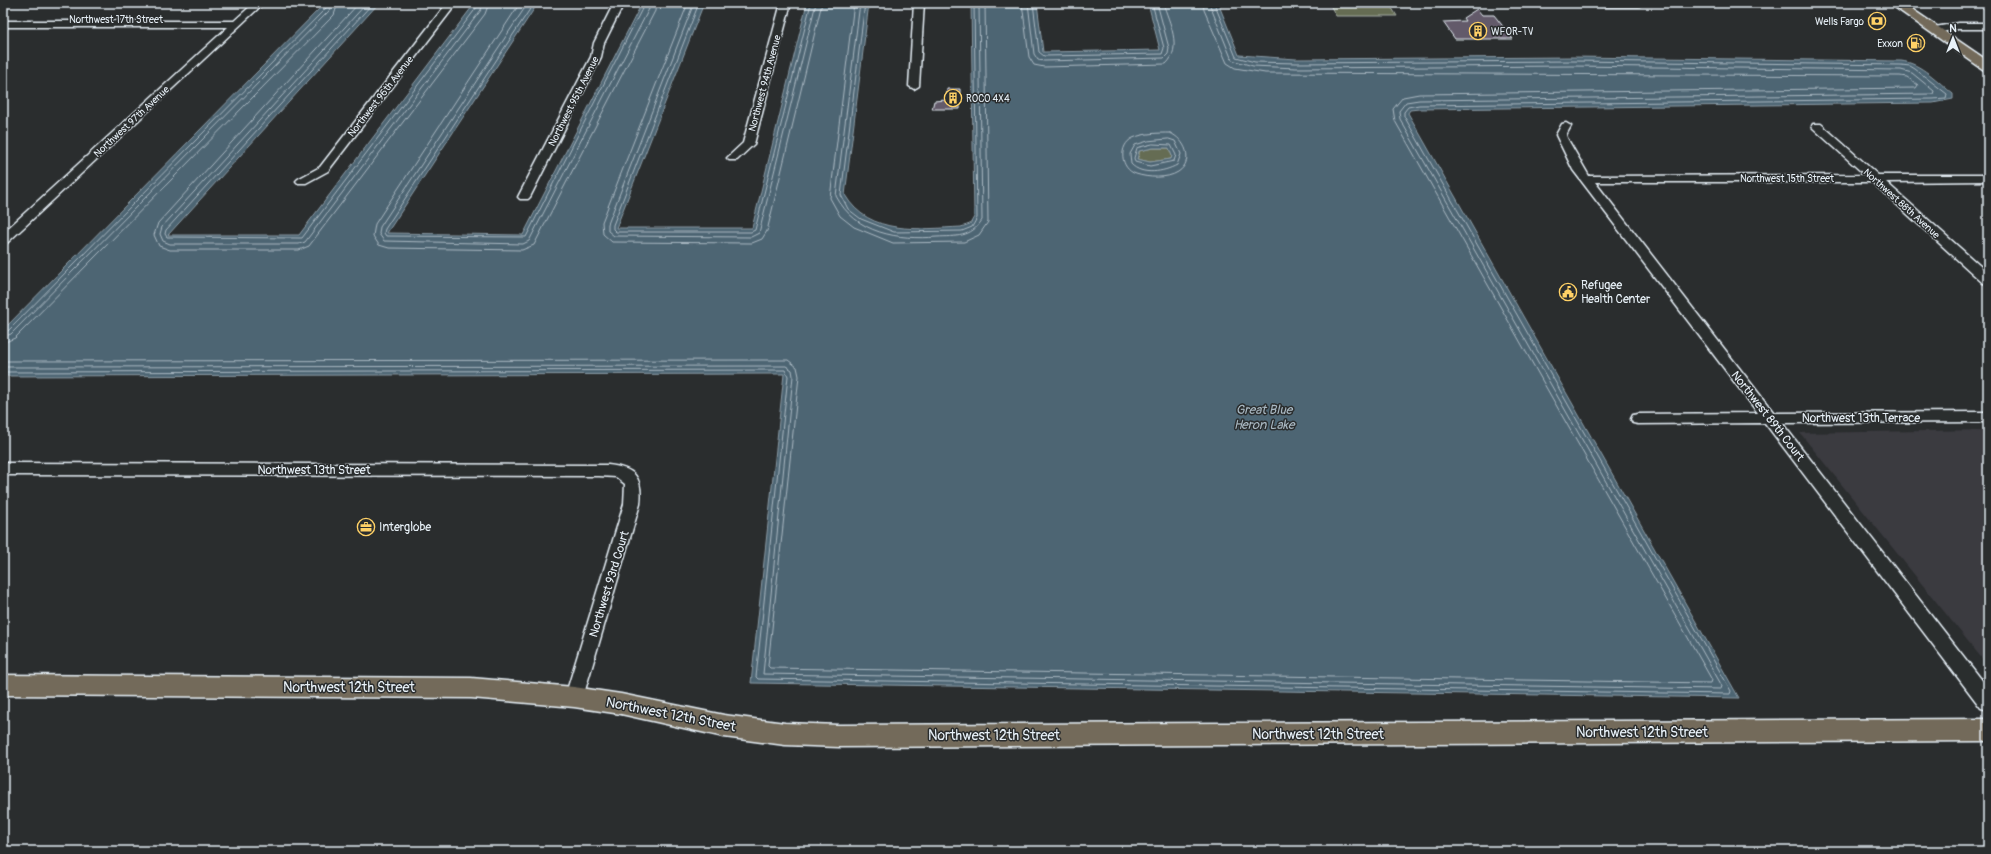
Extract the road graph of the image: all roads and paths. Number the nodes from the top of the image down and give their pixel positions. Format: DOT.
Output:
graph roads {
  1 [pos="259,3"];
  2 [pos="452,3"];
  3 [pos="619,3"];
  4 [pos="786,3"];
  5 [pos="920,3"];
  6 [pos="1601,3"];
  7 [pos="1639,3"];
  8 [pos="1895,3"];
  9 [pos="1911,3"];
  10 [pos="3,24"];
  11 [pos="1988,26"];
  12 [pos="233,27"];
  13 [pos="1948,28"];
  14 [pos="3,30"];
  15 [pos="1935,30"];
  16 [pos="1958,35"];
  17 [pos="1988,35"];
  18 [pos="1988,55"];
  19 [pos="1988,66"];
  20 [pos="914,86"];
  21 [pos="1566,126"];
  22 [pos="1816,126"];
  23 [pos="733,158"];
  24 [pos="1874,178"];
  25 [pos="1988,178"];
  26 [pos="1586,179"];
  27 [pos="302,181"];
  28 [pos="524,197"];
  29 [pos="3,240"];
  30 [pos="1988,280"];
  31 [pos="1988,417"];
  32 [pos="1770,418"];
  33 [pos="1638,419"];
  34 [pos="3,469"];
  35 [pos="624,473"];
  36 [pos="3,685"];
  37 [pos="574,697"];
  38 [pos="1988,702"];
  39 [pos="1988,730"];
  1 -- 12 [label="street, Northwest 97th Avenue"];
  2 -- 27 [label="street, Northwest 96th Avenue"];
  3 -- 28 [label="street, Northwest 95th Avenue"];
  4 -- 23 [label="street, Northwest 94th Avenue"];
  5 -- 20 [label="street"];
  6 -- 7 [label="street"];
  8 -- 15 [label="main road"];
  9 -- 13 [label="main road"];
  10 -- 12 [label="street, Northwest 17th Street"];
  11 -- 13 [label="street"];
  12 -- 14 [label="street, Northwest 17th Street"];
  12 -- 29 [label="street, Northwest 97th Avenue"];
  13 -- 15 [label="street"];
  13 -- 16 [label="main road"];
  15 -- 16 [label="street"];
  15 -- 19 [label="main road"];
  16 -- 17 [label="street"];
  16 -- 18 [label="main road"];
  21 -- 26 [label="street, Northwest 89th Court"];
  22 -- 24 [label="street, Northwest 88th Avenue"];
  24 -- 25 [label="street, Northwest 15th Street"];
  24 -- 26 [label="street, Northwest 15th Street"];
  24 -- 30 [label="street, Northwest 88th Avenue"];
  26 -- 32 [label="street, Northwest 89th Court"];
  31 -- 32 [label="street, Northwest 13th Terrace"];
  32 -- 33 [label="street, Northwest 13th Terrace"];
  32 -- 38 [label="street, Northwest 89th Court"];
  34 -- 35 [label="street, Northwest 13th Street"];
  35 -- 37 [label="street, Northwest 93rd Court"];
  36 -- 37 [label="main road, Northwest 12th Street"];
  37 -- 39 [label="main road, Northwest 12th Street"];
}
